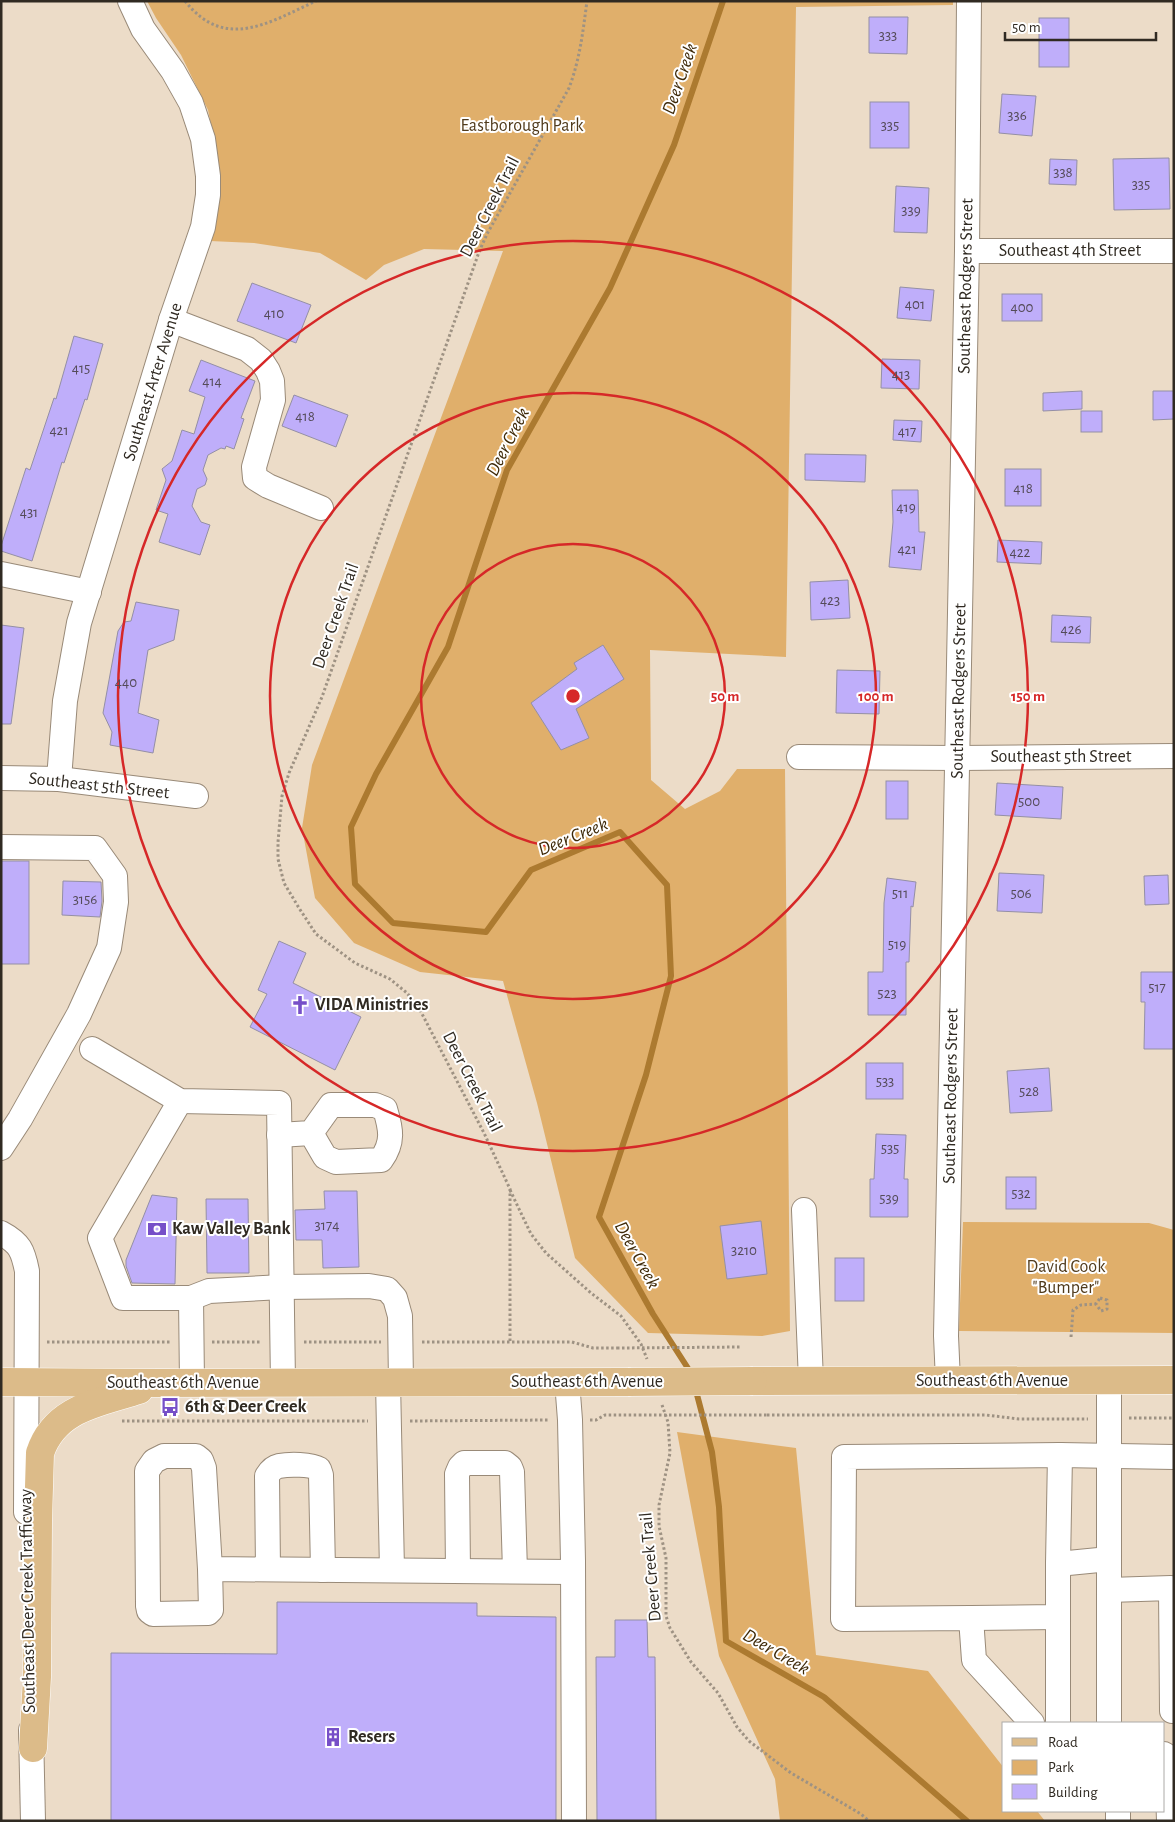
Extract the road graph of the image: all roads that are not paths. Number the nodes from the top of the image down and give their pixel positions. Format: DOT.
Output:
graph roads {
  1 [pos="130,1"];
  2 [pos="969,1"];
  3 [pos="967,251"];
  4 [pos="1174,251"];
  5 [pos="171,320"];
  6 [pos="322,508"];
  7 [pos="1,574"];
  8 [pos="89,592"];
  9 [pos="799,756"];
  10 [pos="1174,756"];
  11 [pos="958,758"];
  12 [pos="1,778"];
  13 [pos="59,779"];
  14 [pos="196,796"];
  15 [pos="1,847"];
  16 [pos="92,1049"];
  17 [pos="180,1101"];
  18 [pos="311,1133"];
  19 [pos="279,1135"];
  20 [pos="1,1148"];
  21 [pos="804,1210"];
  22 [pos="1,1233"];
  23 [pos="282,1288"];
  24 [pos="191,1298"];
  25 [pos="1109,1380"];
  26 [pos="1174,1380"];
  27 [pos="567,1381"];
  28 [pos="810,1381"];
  29 [pos="948,1381"];
  30 [pos="14,1382"];
  31 [pos="394,1382"];
  32 [pos="159,1383"];
  33 [pos="192,1383"];
  34 [pos="283,1383"];
  35 [pos="1060,1455"];
  36 [pos="1109,1456"];
  37 [pos="1174,1456"];
  38 [pos="1109,1560"];
  39 [pos="1058,1564"];
  40 [pos="210,1568"];
  41 [pos="268,1569"];
  42 [pos="323,1570"];
  43 [pos="392,1570"];
  44 [pos="458,1571"];
  45 [pos="516,1571"];
  46 [pos="573,1572"];
  47 [pos="1109,1590"];
  48 [pos="1058,1617"];
  49 [pos="971,1618"];
  50 [pos="1172,1711"];
  51 [pos="1113,1720"];
  52 [pos="1031,1722"];
  53 [pos="1058,1722"];
  54 [pos="33,1748"];
  55 [pos="1165,1755"];
  56 [pos="34,1821"];
  57 [pos="574,1821"];
  58 [pos="1170,1821"];
  1 -- 5 [label="street, Southeast Arter Avenue"];
  2 -- 3 [label="street, Southeast Rodgers Street"];
  3 -- 4 [label="street, Southeast 4th Street"];
  3 -- 11 [label="street, Southeast Rodgers Street"];
  5 -- 6 [label="street"];
  5 -- 8 [label="street, Southeast Arter Avenue"];
  7 -- 8 [label="street"];
  8 -- 13 [label="street, Southeast Arter Avenue"];
  9 -- 11 [label="street, Southeast 5th Street"];
  10 -- 11 [label="street, Southeast 5th Street"];
  11 -- 29 [label="street, Southeast Rodgers Street"];
  12 -- 13 [label="street, Southeast 5th Street"];
  13 -- 14 [label="street, Southeast 5th Street"];
  15 -- 20 [label="street"];
  16 -- 17 [label="street"];
  17 -- 19 [label="street"];
  17 -- 24 [label="street"];
  18 -- 19 [label="street"];
  19 -- 23 [label="street"];
  21 -- 28 [label="street"];
  22 -- 30 [label="street, Southeast Deer Creek Trafficway"];
  23 -- 24 [label="street"];
  23 -- 31 [label="street"];
  23 -- 34 [label="street"];
  24 -- 33 [label="street"];
  25 -- 26 [label="main road, Southeast 6th Avenue"];
  25 -- 29 [label="main road, Southeast 6th Avenue"];
  25 -- 36 [label="street"];
  27 -- 28 [label="main road, Southeast 6th Avenue, bridge"];
  27 -- 31 [label="main road, Southeast 6th Avenue"];
  27 -- 46 [label="street"];
  28 -- 29 [label="main road, Southeast 6th Avenue"];
  30 -- 32 [label="main road, Southeast 6th Avenue"];
  30 -- 54 [label="street, Southeast Deer Creek Trafficway"];
  31 -- 34 [label="main road, Southeast 6th Avenue"];
  31 -- 43 [label="street"];
  32 -- 33 [label="main road, Southeast 6th Avenue"];
  32 -- 54 [label="main road"];
  33 -- 34 [label="main road, Southeast 6th Avenue"];
  35 -- 36 [label="street"];
  35 -- 39 [label="street"];
  35 -- 49 [label="street"];
  36 -- 37 [label="street"];
  36 -- 38 [label="street"];
  38 -- 39 [label="street"];
  38 -- 47 [label="street"];
  39 -- 48 [label="street"];
  40 -- 40 [label="street"];
  40 -- 41 [label="street"];
  41 -- 42 [label="street"];
  41 -- 42 [label="street"];
  42 -- 43 [label="street"];
  43 -- 44 [label="street"];
  44 -- 45 [label="street"];
  44 -- 45 [label="street"];
  45 -- 46 [label="street"];
  46 -- 57 [label="street"];
  47 -- 50 [label="street"];
  47 -- 51 [label="street"];
  48 -- 49 [label="street"];
  48 -- 53 [label="street"];
  49 -- 52 [label="street"];
  54 -- 56 [label="street, Southeast Deer Creek Trafficway"];
  55 -- 58 [label="street"];
}
